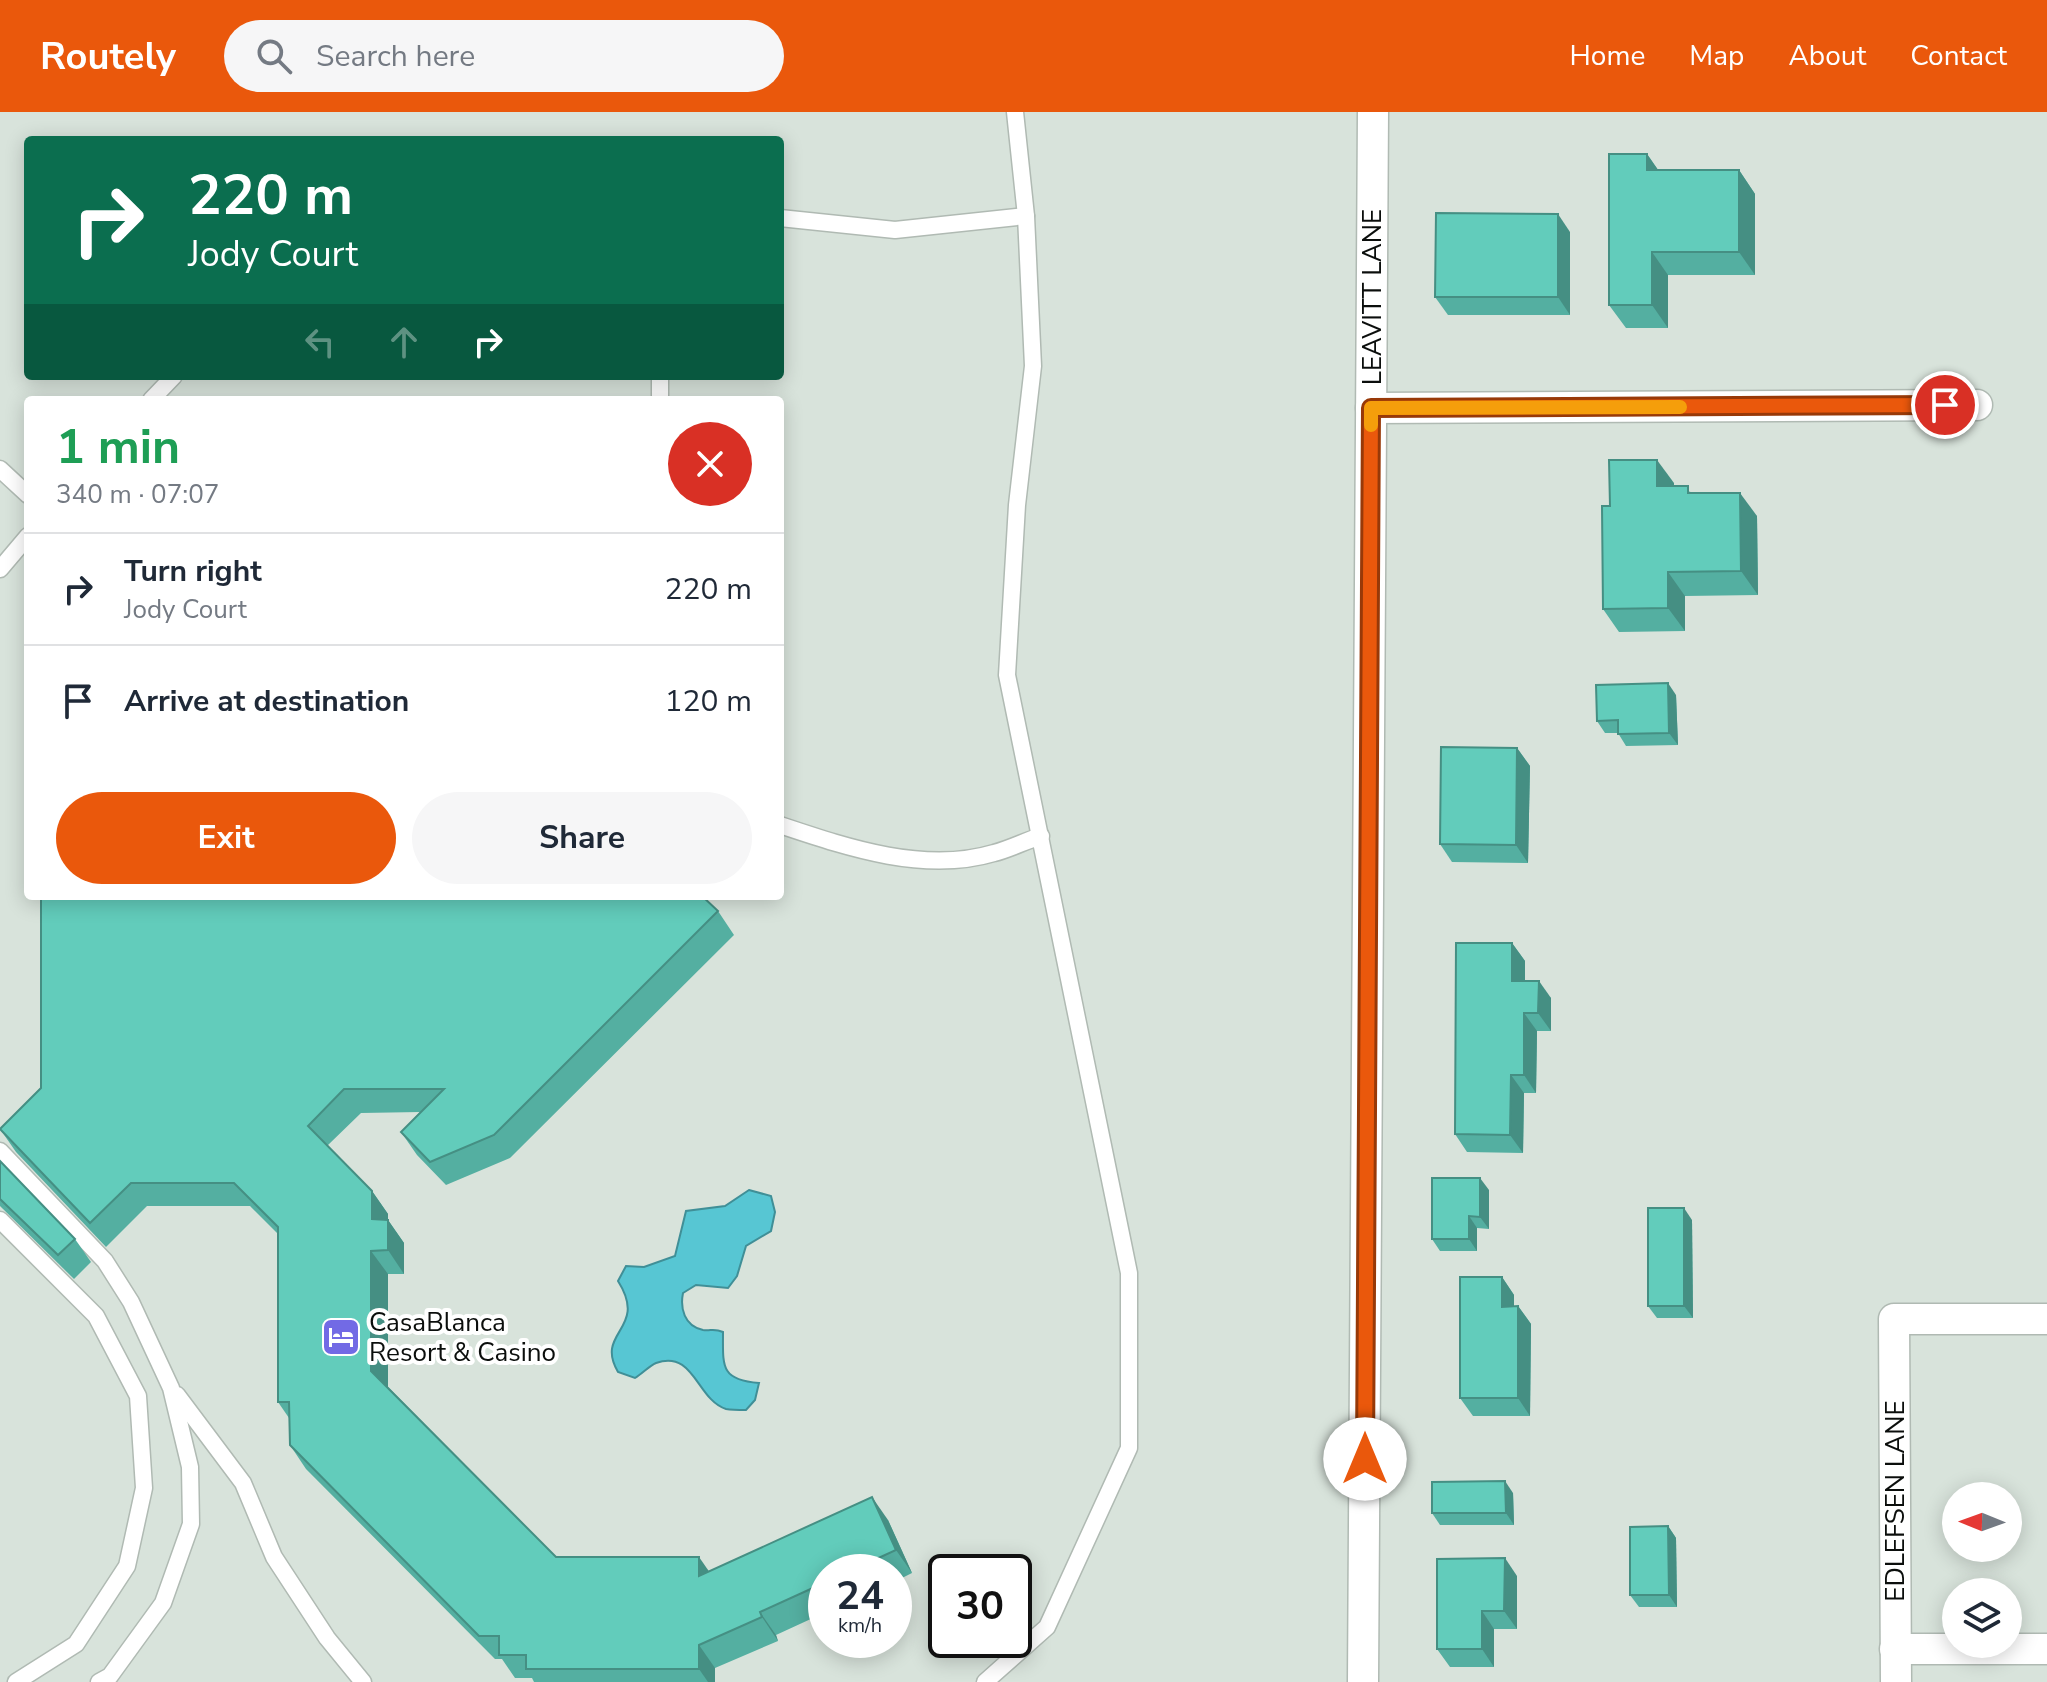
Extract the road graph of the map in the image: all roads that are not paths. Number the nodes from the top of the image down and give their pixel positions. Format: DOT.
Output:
graph roads {
  1 [pos="1015,112"];
  2 [pos="1373,112"];
  3 [pos="1026,216"];
  4 [pos="784,218"];
  5 [pos="170,380"];
  6 [pos="155,396"];
  7 [pos="1977,405"];
  8 [pos="1371,408"];
  9 [pos="0,469"];
  10 [pos="24,491"];
  11 [pos="24,541"];
  12 [pos="0,569"];
  13 [pos="784,826"];
  14 [pos="1041,836"];
  15 [pos="0,1151"];
  16 [pos="0,1220"];
  17 [pos="2047,1319"];
  18 [pos="171,1388"];
  19 [pos="1895,1649"];
  20 [pos="2047,1649"];
  21 [pos="16,1682"];
  22 [pos="99,1682"];
  23 [pos="363,1682"];
  24 [pos="985,1682"];
  25 [pos="1363,1682"];
  26 [pos="1896,1682"];
  1 -- 3 [label="lane"];
  2 -- 8 [label="street, LEAVITT LANE"];
  3 -- 4 [label="lane"];
  3 -- 14 [label="lane"];
  5 -- 6 [label="lane"];
  7 -- 8 [label="street"];
  8 -- 25 [label="street, LEAVITT LANE"];
  9 -- 10 [label="lane"];
  11 -- 12 [label="lane"];
  13 -- 14 [label="lane"];
  14 -- 24 [label="lane"];
  15 -- 18 [label="lane"];
  16 -- 21 [label="lane"];
  17 -- 19 [label="street, EDLEFSEN LANE"];
  18 -- 22 [label="lane"];
  18 -- 23 [label="lane"];
  19 -- 20 [label="street"];
  19 -- 26 [label="street, EDLEFSEN LANE"];
}
